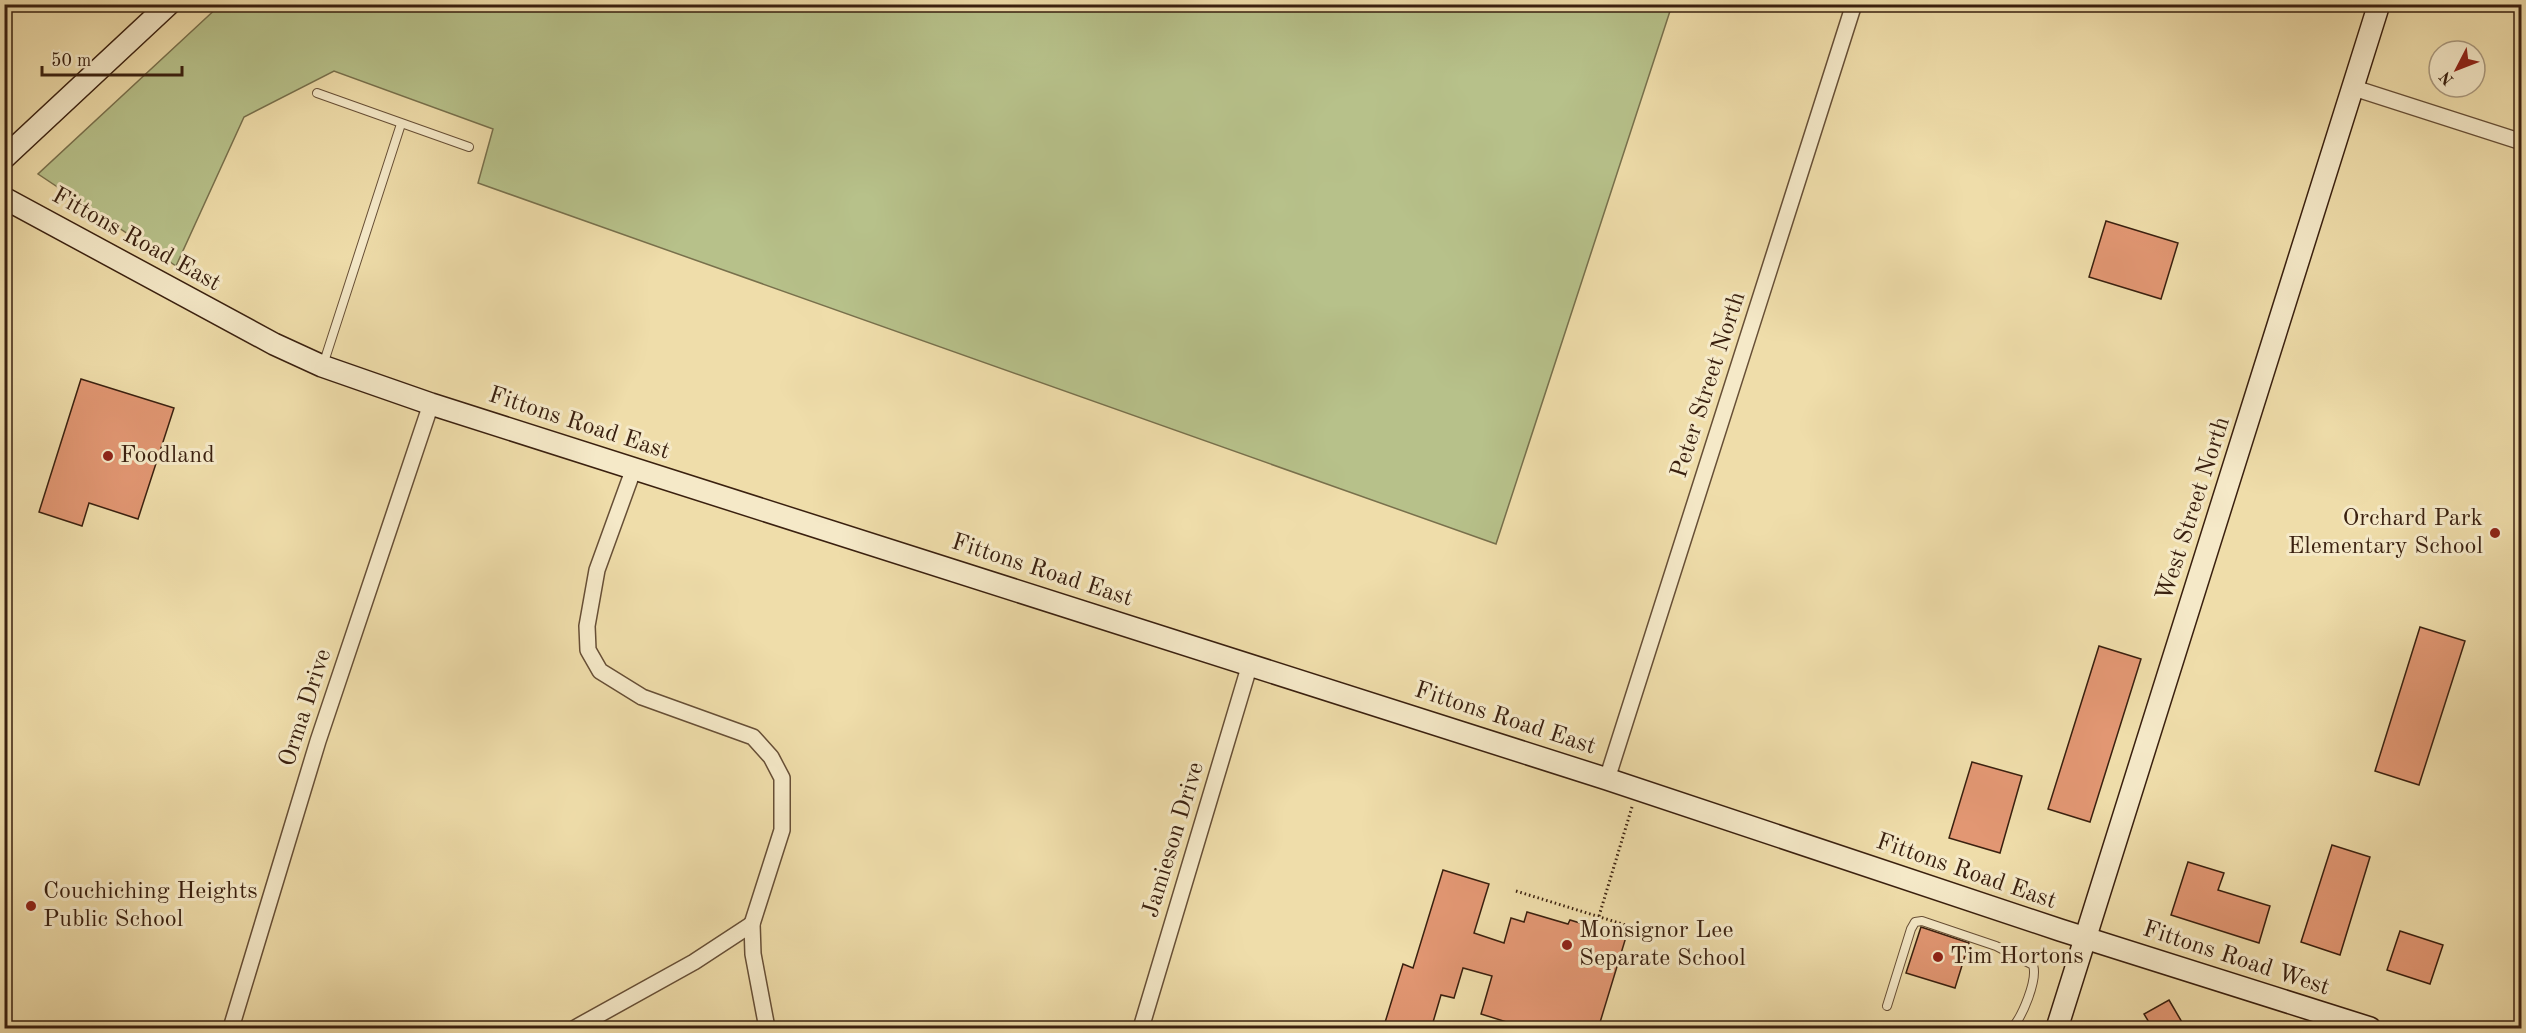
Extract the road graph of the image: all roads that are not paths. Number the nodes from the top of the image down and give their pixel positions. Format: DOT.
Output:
graph roads {
  1 [pos="169,4"];
  2 [pos="1854,4"];
  3 [pos="2379,4"];
  4 [pos="2354,88"];
  5 [pos="317,93"];
  6 [pos="401,124"];
  7 [pos="2522,142"];
  8 [pos="469,147"];
  9 [pos="4,158"];
  10 [pos="4,198"];
  11 [pos="322,366"];
  12 [pos="431,404"];
  13 [pos="634,468"];
  14 [pos="1250,664"];
  15 [pos="1607,779"];
  16 [pos="752,924"];
  17 [pos="2087,938"];
  18 [pos="1887,1006"];
  19 [pos="231,1029"];
  20 [pos="575,1029"];
  21 [pos="767,1029"];
  22 [pos="1141,1029"];
  23 [pos="2012,1029"];
  24 [pos="2057,1029"];
  25 [pos="2370,1029"];
  1 -- 9 [label="street"];
  2 -- 15 [label="street, Peter Street North"];
  3 -- 4 [label="street, West Street North"];
  4 -- 7 [label="street"];
  4 -- 17 [label="street, West Street North"];
  5 -- 6 [label="lane"];
  6 -- 8 [label="lane"];
  6 -- 11 [label="lane"];
  10 -- 11 [label="street, Fittons Road East"];
  11 -- 12 [label="street, Fittons Road East"];
  12 -- 13 [label="street, Fittons Road East"];
  12 -- 19 [label="street, Orma Drive"];
  13 -- 14 [label="street, Fittons Road East"];
  13 -- 16 [label="street"];
  14 -- 15 [label="street, Fittons Road East"];
  14 -- 22 [label="street, Jamieson Drive"];
  15 -- 17 [label="street, Fittons Road East"];
  16 -- 20 [label="street"];
  16 -- 21 [label="street"];
  17 -- 24 [label="street, West Street North"];
  17 -- 25 [label="street, Fittons Road West"];
  18 -- 23 [label="lane"];
}
